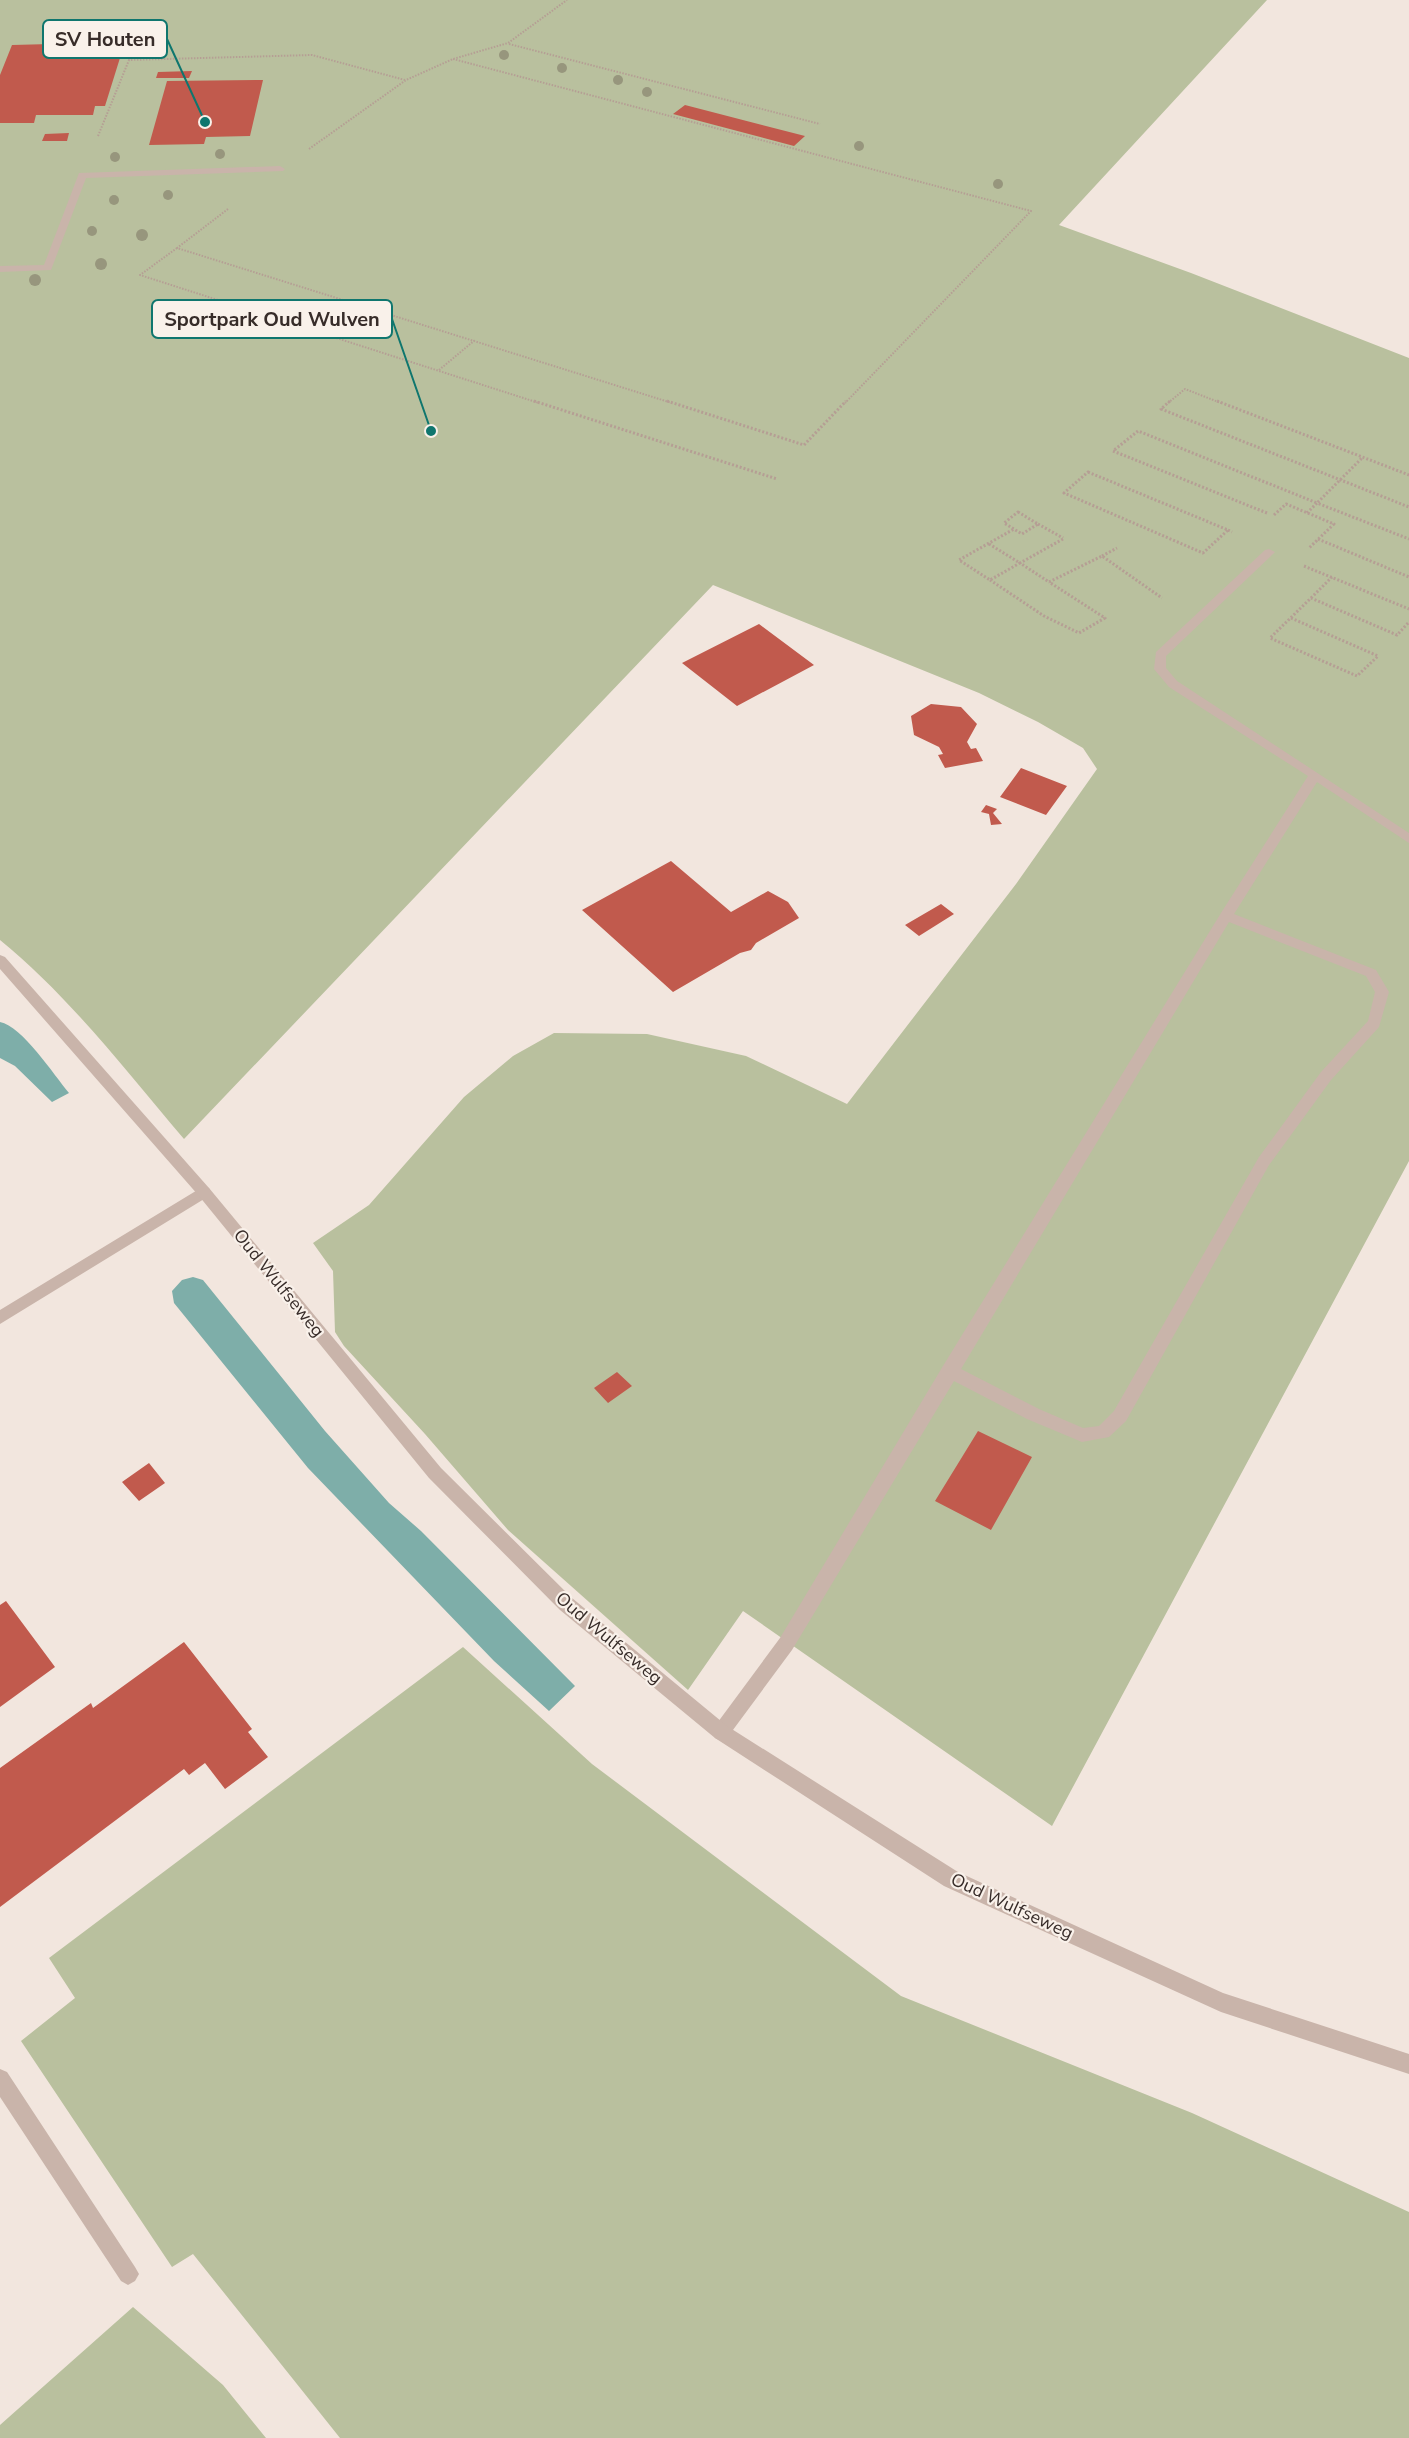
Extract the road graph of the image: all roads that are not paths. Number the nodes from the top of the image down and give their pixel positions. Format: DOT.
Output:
graph roads {
  1 [pos="280,169"];
  2 [pos="0,269"];
  3 [pos="1269,552"];
  4 [pos="1315,775"];
  5 [pos="1409,839"];
  6 [pos="1226,916"];
  7 [pos="2,963"];
  8 [pos="204,1192"];
  9 [pos="0,1318"];
  10 [pos="949,1371"];
  11 [pos="721,1732"];
  12 [pos="1409,2064"];
  13 [pos="0,2079"];
  14 [pos="128,2274"];
  1 -- 2 [label="street"];
  3 -- 4 [label="street"];
  4 -- 5 [label="street"];
  4 -- 6 [label="street"];
  6 -- 10 [label="street"];
  6 -- 10 [label="street"];
  7 -- 8 [label="street, Oud Wulfseweg"];
  8 -- 9 [label="street"];
  8 -- 11 [label="street, Oud Wulfseweg"];
  10 -- 11 [label="street"];
  11 -- 12 [label="street, Oud Wulfseweg"];
  13 -- 14 [label="street"];
}
